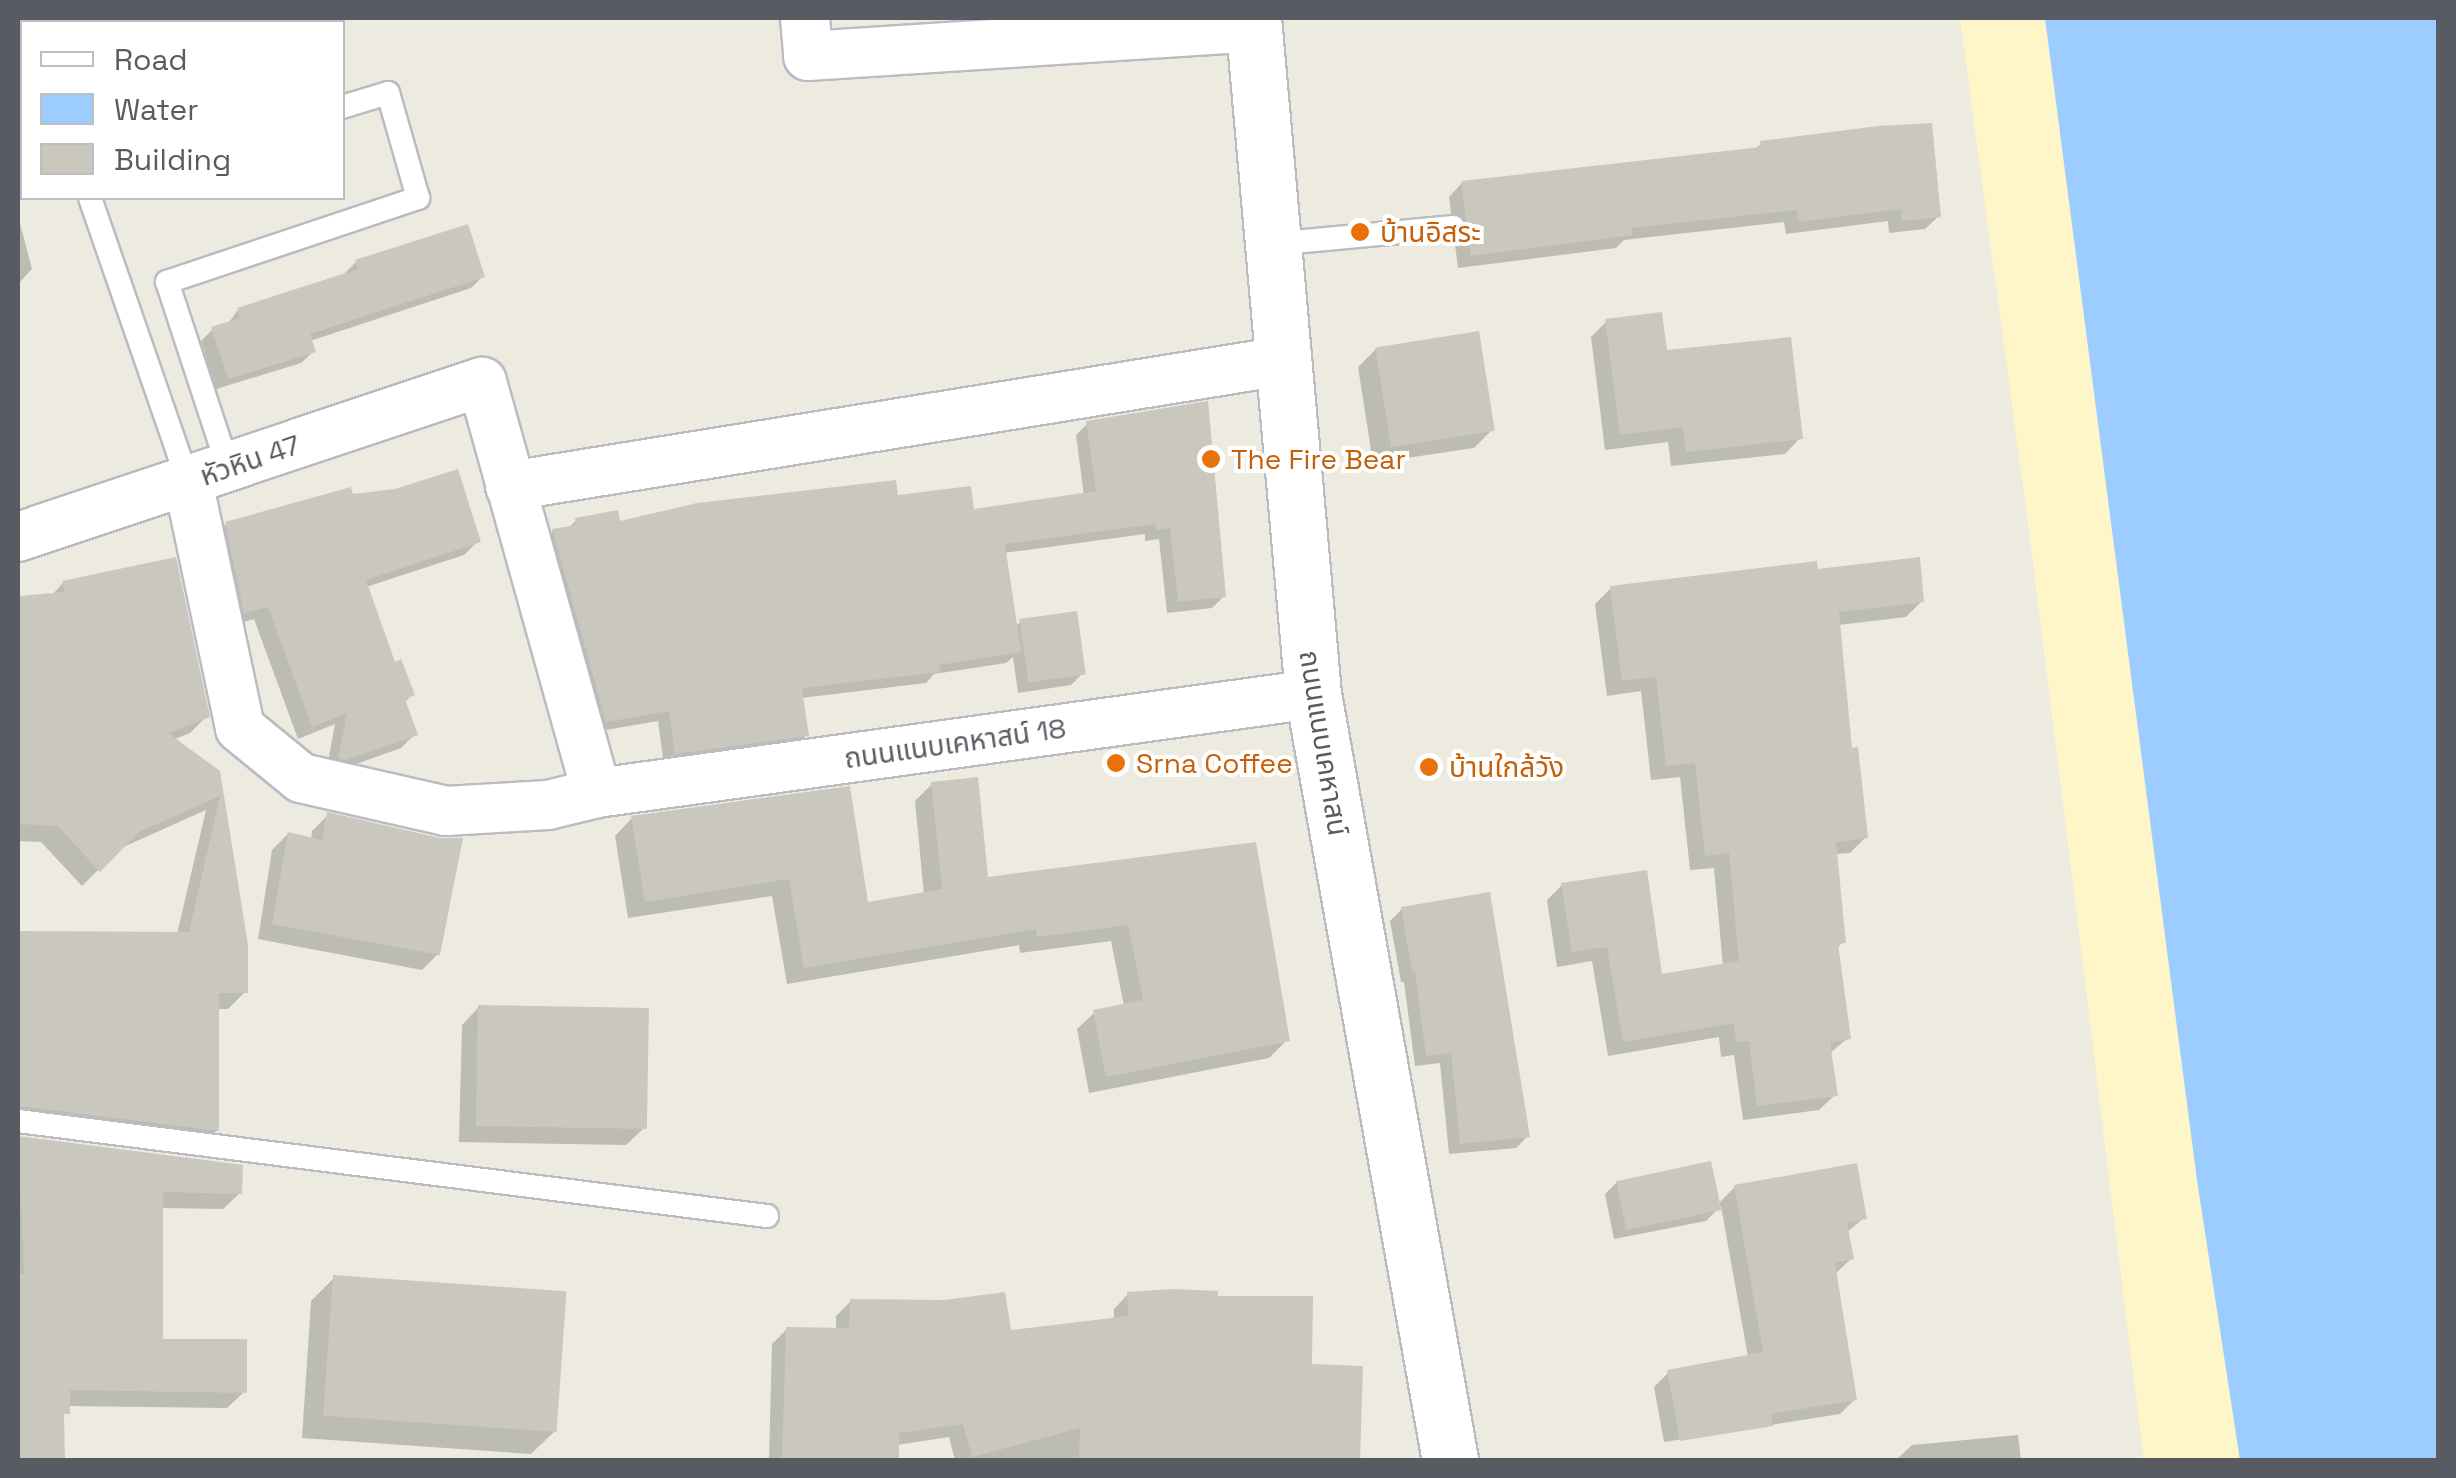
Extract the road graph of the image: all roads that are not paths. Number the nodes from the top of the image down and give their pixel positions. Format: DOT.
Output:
graph roads {
  1 [pos="1253,22"];
  2 [pos="806,37"];
  3 [pos="345,107"];
  4 [pos="91,200"];
  5 [pos="1454,227"];
  6 [pos="1273,244"];
  7 [pos="167,282"];
  8 [pos="124,296"];
  9 [pos="1283,361"];
  10 [pos="208,474"];
  11 [pos="510,486"];
  12 [pos="18,537"];
  13 [pos="1313,694"];
  14 [pos="597,792"];
  15 [pos="18,1121"];
  16 [pos="767,1216"];
  17 [pos="1450,1460"];
  1 -- 2 [label="street"];
  1 -- 6 [label="street, ถนนแนบเคหาสน์"];
  3 -- 7 [label="lane"];
  4 -- 8 [label="lane"];
  5 -- 6 [label="lane"];
  6 -- 9 [label="street, ถนนแนบเคหาสน์"];
  7 -- 8 [label="lane"];
  7 -- 10 [label="lane"];
  8 -- 10 [label="lane"];
  9 -- 11 [label="street"];
  9 -- 13 [label="street, ถนนแนบเคหาสน์"];
  10 -- 11 [label="street, หัวหิน 47"];
  10 -- 12 [label="street, หัวหิน 47"];
  10 -- 14 [label="street, ถนนแนบเคหาสน์ 18"];
  11 -- 14 [label="street"];
  13 -- 14 [label="street, ถนนแนบเคหาสน์ 18"];
  13 -- 17 [label="street, ถนนแนบเคหาสน์"];
  15 -- 16 [label="lane"];
}
